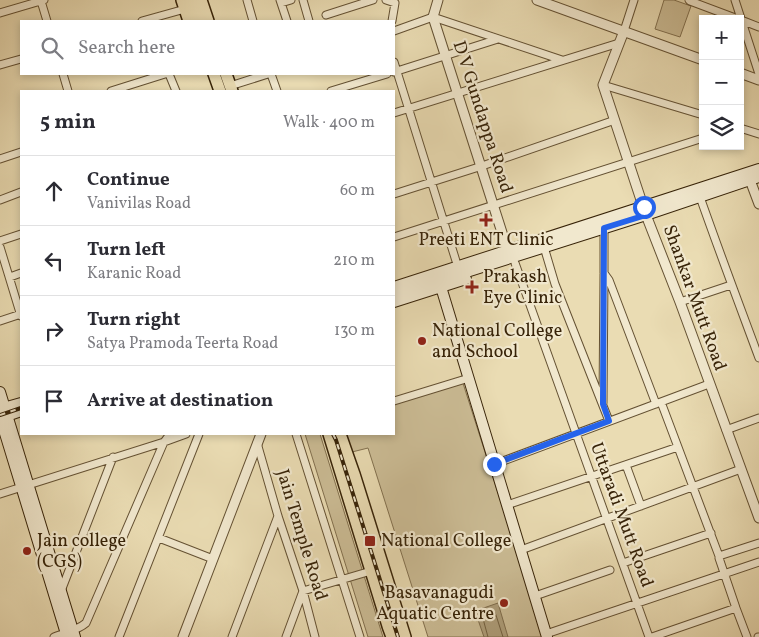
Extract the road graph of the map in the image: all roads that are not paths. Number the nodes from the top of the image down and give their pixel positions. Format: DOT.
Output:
graph roads {
  1 [pos="43,0"];
  2 [pos="201,0"];
  3 [pos="207,0"];
  4 [pos="247,0"];
  5 [pos="291,0"];
  6 [pos="303,0"];
  7 [pos="373,0"];
  8 [pos="386,0"];
  9 [pos="438,0"];
  10 [pos="537,0"];
  11 [pos="634,0"];
  12 [pos="735,0"];
  13 [pos="690,1"];
  14 [pos="281,2"];
  15 [pos="186,3"];
  16 [pos="0,13"];
  17 [pos="326,15"];
  18 [pos="729,15"];
  19 [pos="739,15"];
  20 [pos="433,17"];
  21 [pos="155,19"];
  22 [pos="47,20"];
  23 [pos="189,20"];
  24 [pos="197,20"];
  25 [pos="208,20"];
  26 [pos="214,20"];
  27 [pos="253,20"];
  28 [pos="287,20"];
  29 [pos="309,20"];
  30 [pos="392,20"];
  31 [pos="744,21"];
  32 [pos="759,27"];
  33 [pos="395,31"];
  34 [pos="624,31"];
  35 [pos="744,31"];
  36 [pos="498,39"];
  37 [pos="619,42"];
  38 [pos="445,56"];
  39 [pos="20,59"];
  40 [pos="699,59"];
  41 [pos="562,60"];
  42 [pos="0,65"];
  43 [pos="395,71"];
  44 [pos="744,74"];
  45 [pos="759,74"];
  46 [pos="63,75"];
  47 [pos="162,75"];
  48 [pos="169,75"];
  49 [pos="215,75"];
  50 [pos="226,75"];
  51 [pos="267,75"];
  52 [pos="270,75"];
  53 [pos="384,75"];
  54 [pos="759,80"];
  55 [pos="603,85"];
  56 [pos="68,90"];
  57 [pos="114,90"];
  58 [pos="176,90"];
  59 [pos="223,90"];
  60 [pos="277,90"];
  61 [pos="335,90"];
  62 [pos="457,93"];
  63 [pos="408,108"];
  64 [pos="395,113"];
  65 [pos="699,114"];
  66 [pos="615,120"];
  67 [pos="744,129"];
  68 [pos="759,134"];
  69 [pos="699,139"];
  70 [pos="20,152"];
  71 [pos="0,159"];
  72 [pos="629,162"];
  73 [pos="480,166"];
  74 [pos="759,169"];
  75 [pos="755,178"];
  76 [pos="430,182"];
  77 [pos="20,192"];
  78 [pos="395,194"];
  79 [pos="700,197"];
  80 [pos="0,200"];
  81 [pos="759,204"];
  82 [pos="493,206"];
  83 [pos="645,211"];
  84 [pos="444,221"];
  85 [pos="604,228"];
  86 [pos="20,234"];
  87 [pos="395,237"];
  88 [pos="0,241"];
  89 [pos="0,247"];
  90 [pos="544,247"];
  91 [pos="513,253"];
  92 [pos="456,261"];
  93 [pos="20,273"];
  94 [pos="604,273"];
  95 [pos="10,277"];
  96 [pos="395,280"];
  97 [pos="436,281"];
  98 [pos="731,285"];
  99 [pos="395,287"];
  100 [pos="395,295"];
  101 [pos="395,302"];
  102 [pos="680,302"];
  103 [pos="20,311"];
  104 [pos="20,314"];
  105 [pos="0,321"];
  106 [pos="759,358"];
  107 [pos="468,378"];
  108 [pos="709,384"];
  109 [pos="0,392"];
  110 [pos="395,401"];
  111 [pos="659,403"];
  112 [pos="20,404"];
  113 [pos="603,404"];
  114 [pos="20,411"];
  115 [pos="2,414"];
  116 [pos="759,418"];
  117 [pos="609,421"];
  118 [pos="726,430"];
  119 [pos="576,433"];
  120 [pos="169,435"];
  121 [pos="183,435"];
  122 [pos="199,435"];
  123 [pos="261,435"];
  124 [pos="296,435"];
  125 [pos="329,435"];
  126 [pos="340,435"];
  127 [pos="164,442"];
  128 [pos="257,443"];
  129 [pos="678,447"];
  130 [pos="113,457"];
  131 [pos="494,464"];
  132 [pos="626,465"];
  133 [pos="741,469"];
  134 [pos="592,476"];
  135 [pos="25,486"];
  136 [pos="693,487"];
  137 [pos="0,494"];
  138 [pos="507,505"];
  139 [pos="641,506"];
  140 [pos="278,516"];
  141 [pos="759,518"];
  142 [pos="607,519"];
  143 [pos="711,532"];
  144 [pos="158,538"];
  145 [pos="759,543"];
  146 [pos="45,550"];
  147 [pos="521,550"];
  148 [pos="719,557"];
  149 [pos="213,559"];
  150 [pos="759,562"];
  151 [pos="623,563"];
  152 [pos="610,570"];
  153 [pos="371,571"];
  154 [pos="724,574"];
  155 [pos="341,580"];
  156 [pos="61,591"];
  157 [pos="303,591"];
  158 [pos="535,596"];
  159 [pos="637,603"];
  160 [pos="736,608"];
  161 [pos="70,634"];
  162 [pos="547,636"];
  163 [pos="54,637"];
  164 [pos="119,637"];
  165 [pos="183,637"];
  166 [pos="232,637"];
  167 [pos="286,637"];
  168 [pos="315,637"];
  169 [pos="360,637"];
  170 [pos="392,637"];
  171 [pos="406,637"];
  172 [pos="651,637"];
  173 [pos="748,637"];
  1 -- 16 [label="street"];
  1 -- 22 [label="street"];
  2 -- 25 [label="main road"];
  3 -- 26 [label="main road"];
  4 -- 27 [label="street"];
  5 -- 14 [label="street"];
  6 -- 29 [label="street"];
  7 -- 17 [label="street"];
  8 -- 30 [label="street"];
  9 -- 20 [label="street"];
  10 -- 34 [label="street"];
  11 -- 34 [label="street"];
  12 -- 19 [label="street"];
  13 -- 18 [label="street"];
  14 -- 28 [label="street"];
  15 -- 21 [label="street"];
  15 -- 23 [label="main road"];
  15 -- 24 [label="main road"];
  20 -- 33 [label="street"];
  20 -- 36 [label="street"];
  20 -- 38 [label="street, D V Gundappa Road"];
  31 -- 32 [label="street"];
  34 -- 37 [label="street"];
  34 -- 40 [label="street"];
  35 -- 45 [label="street"];
  36 -- 38 [label="street"];
  36 -- 41 [label="street"];
  37 -- 41 [label="street"];
  37 -- 55 [label="street"];
  38 -- 43 [label="street"];
  38 -- 62 [label="street, D V Gundappa Road"];
  39 -- 42 [label="street"];
  41 -- 62 [label="street"];
  43 -- 63 [label="street"];
  44 -- 54 [label="street"];
  46 -- 56 [label="street"];
  47 -- 57 [label="street"];
  48 -- 58 [label="street"];
  49 -- 59 [label="main road"];
  50 -- 59 [label="main road"];
  51 -- 59 [label="street"];
  52 -- 60 [label="street"];
  53 -- 61 [label="street"];
  55 -- 65 [label="street"];
  55 -- 66 [label="street, Shankar Mutt Road"];
  62 -- 63 [label="street"];
  62 -- 73 [label="street, D V Gundappa Road"];
  63 -- 64 [label="street"];
  63 -- 76 [label="street"];
  66 -- 72 [label="street, Shankar Mutt Road"];
  66 -- 73 [label="street"];
  67 -- 68 [label="street"];
  69 -- 72 [label="street"];
  70 -- 71 [label="street"];
  72 -- 82 [label="street"];
  72 -- 83 [label="street, Shankar Mutt Road"];
  73 -- 76 [label="street"];
  73 -- 82 [label="street, D V Gundappa Road"];
  74 -- 83 [label="main road"];
  75 -- 79 [label="main road"];
  75 -- 81 [label="street"];
  76 -- 78 [label="street"];
  76 -- 84 [label="street"];
  77 -- 80 [label="street"];
  79 -- 83 [label="main road"];
  79 -- 98 [label="street"];
  82 -- 84 [label="street"];
  82 -- 91 [label="street, D V Gundappa Road"];
  83 -- 85 [label="main road"];
  83 -- 91 [label="main road"];
  83 -- 102 [label="street, Shankar Mutt Road"];
  84 -- 87 [label="street"];
  84 -- 92 [label="street"];
  85 -- 90 [label="main road"];
  85 -- 94 [label="street"];
  86 -- 88 [label="street"];
  89 -- 95 [label="street"];
  90 -- 91 [label="main road"];
  90 -- 113 [label="street"];
  91 -- 92 [label="main road"];
  91 -- 97 [label="main road"];
  91 -- 119 [label="street, Uttaradi Mutt Road"];
  92 -- 96 [label="main road"];
  93 -- 95 [label="street"];
  94 -- 111 [label="street"];
  94 -- 113 [label="street"];
  95 -- 103 [label="street"];
  97 -- 99 [label="main road"];
  97 -- 100 [label="main road"];
  97 -- 101 [label="main road"];
  97 -- 107 [label="main road"];
  98 -- 102 [label="street"];
  98 -- 106 [label="street"];
  102 -- 108 [label="street, Shankar Mutt Road"];
  104 -- 105 [label="street"];
  107 -- 110 [label="street"];
  107 -- 131 [label="main road"];
  108 -- 111 [label="street"];
  108 -- 118 [label="street, Shankar Mutt Road"];
  109 -- 115 [label="main road"];
  111 -- 117 [label="street"];
  111 -- 129 [label="street"];
  112 -- 115 [label="main road"];
  113 -- 117 [label="street"];
  114 -- 115 [label="main road"];
  115 -- 135 [label="main road"];
  116 -- 118 [label="street"];
  117 -- 119 [label="street"];
  118 -- 133 [label="street, Shankar Mutt Road"];
  119 -- 131 [label="street"];
  119 -- 134 [label="street, Uttaradi Mutt Road"];
  120 -- 127 [label="street"];
  121 -- 127 [label="street"];
  122 -- 144 [label="street"];
  123 -- 128 [label="street"];
  124 -- 155 [label="street"];
  125 -- 153 [label="main road"];
  126 -- 171 [label="main road"];
  127 -- 130 [label="street"];
  127 -- 161 [label="street"];
  128 -- 140 [label="street, Jain Temple Road"];
  128 -- 149 [label="street"];
  129 -- 132 [label="street"];
  129 -- 136 [label="street"];
  130 -- 135 [label="street"];
  130 -- 156 [label="street"];
  131 -- 138 [label="main road"];
  132 -- 134 [label="street"];
  132 -- 139 [label="street"];
  133 -- 136 [label="street"];
  133 -- 141 [label="street, Shankar Mutt Road"];
  134 -- 138 [label="street"];
  134 -- 142 [label="street, Uttaradi Mutt Road"];
  135 -- 137 [label="street"];
  135 -- 146 [label="main road"];
  136 -- 139 [label="street"];
  136 -- 143 [label="street"];
  138 -- 147 [label="main road"];
  139 -- 142 [label="street"];
  140 -- 157 [label="street, Jain Temple Road"];
  140 -- 166 [label="street"];
  142 -- 147 [label="street"];
  142 -- 151 [label="street, Uttaradi Mutt Road"];
  143 -- 148 [label="street"];
  143 -- 151 [label="street"];
  144 -- 149 [label="street"];
  144 -- 164 [label="street"];
  145 -- 148 [label="street"];
  146 -- 156 [label="main road"];
  146 -- 161 [label="main road"];
  147 -- 158 [label="main road"];
  148 -- 154 [label="street"];
  149 -- 165 [label="street"];
  150 -- 154 [label="street"];
  151 -- 159 [label="street, Uttaradi Mutt Road"];
  152 -- 158 [label="street"];
  153 -- 155 [label="street"];
  153 -- 170 [label="main road"];
  154 -- 159 [label="street"];
  154 -- 160 [label="street"];
  155 -- 157 [label="street"];
  155 -- 169 [label="street"];
  156 -- 161 [label="main road"];
  157 -- 167 [label="street"];
  157 -- 168 [label="street, Jain Temple Road"];
  158 -- 162 [label="main road"];
  159 -- 162 [label="street"];
  159 -- 172 [label="street, Uttaradi Mutt Road"];
  160 -- 172 [label="street"];
  160 -- 173 [label="street"];
  161 -- 163 [label="street"];
}
